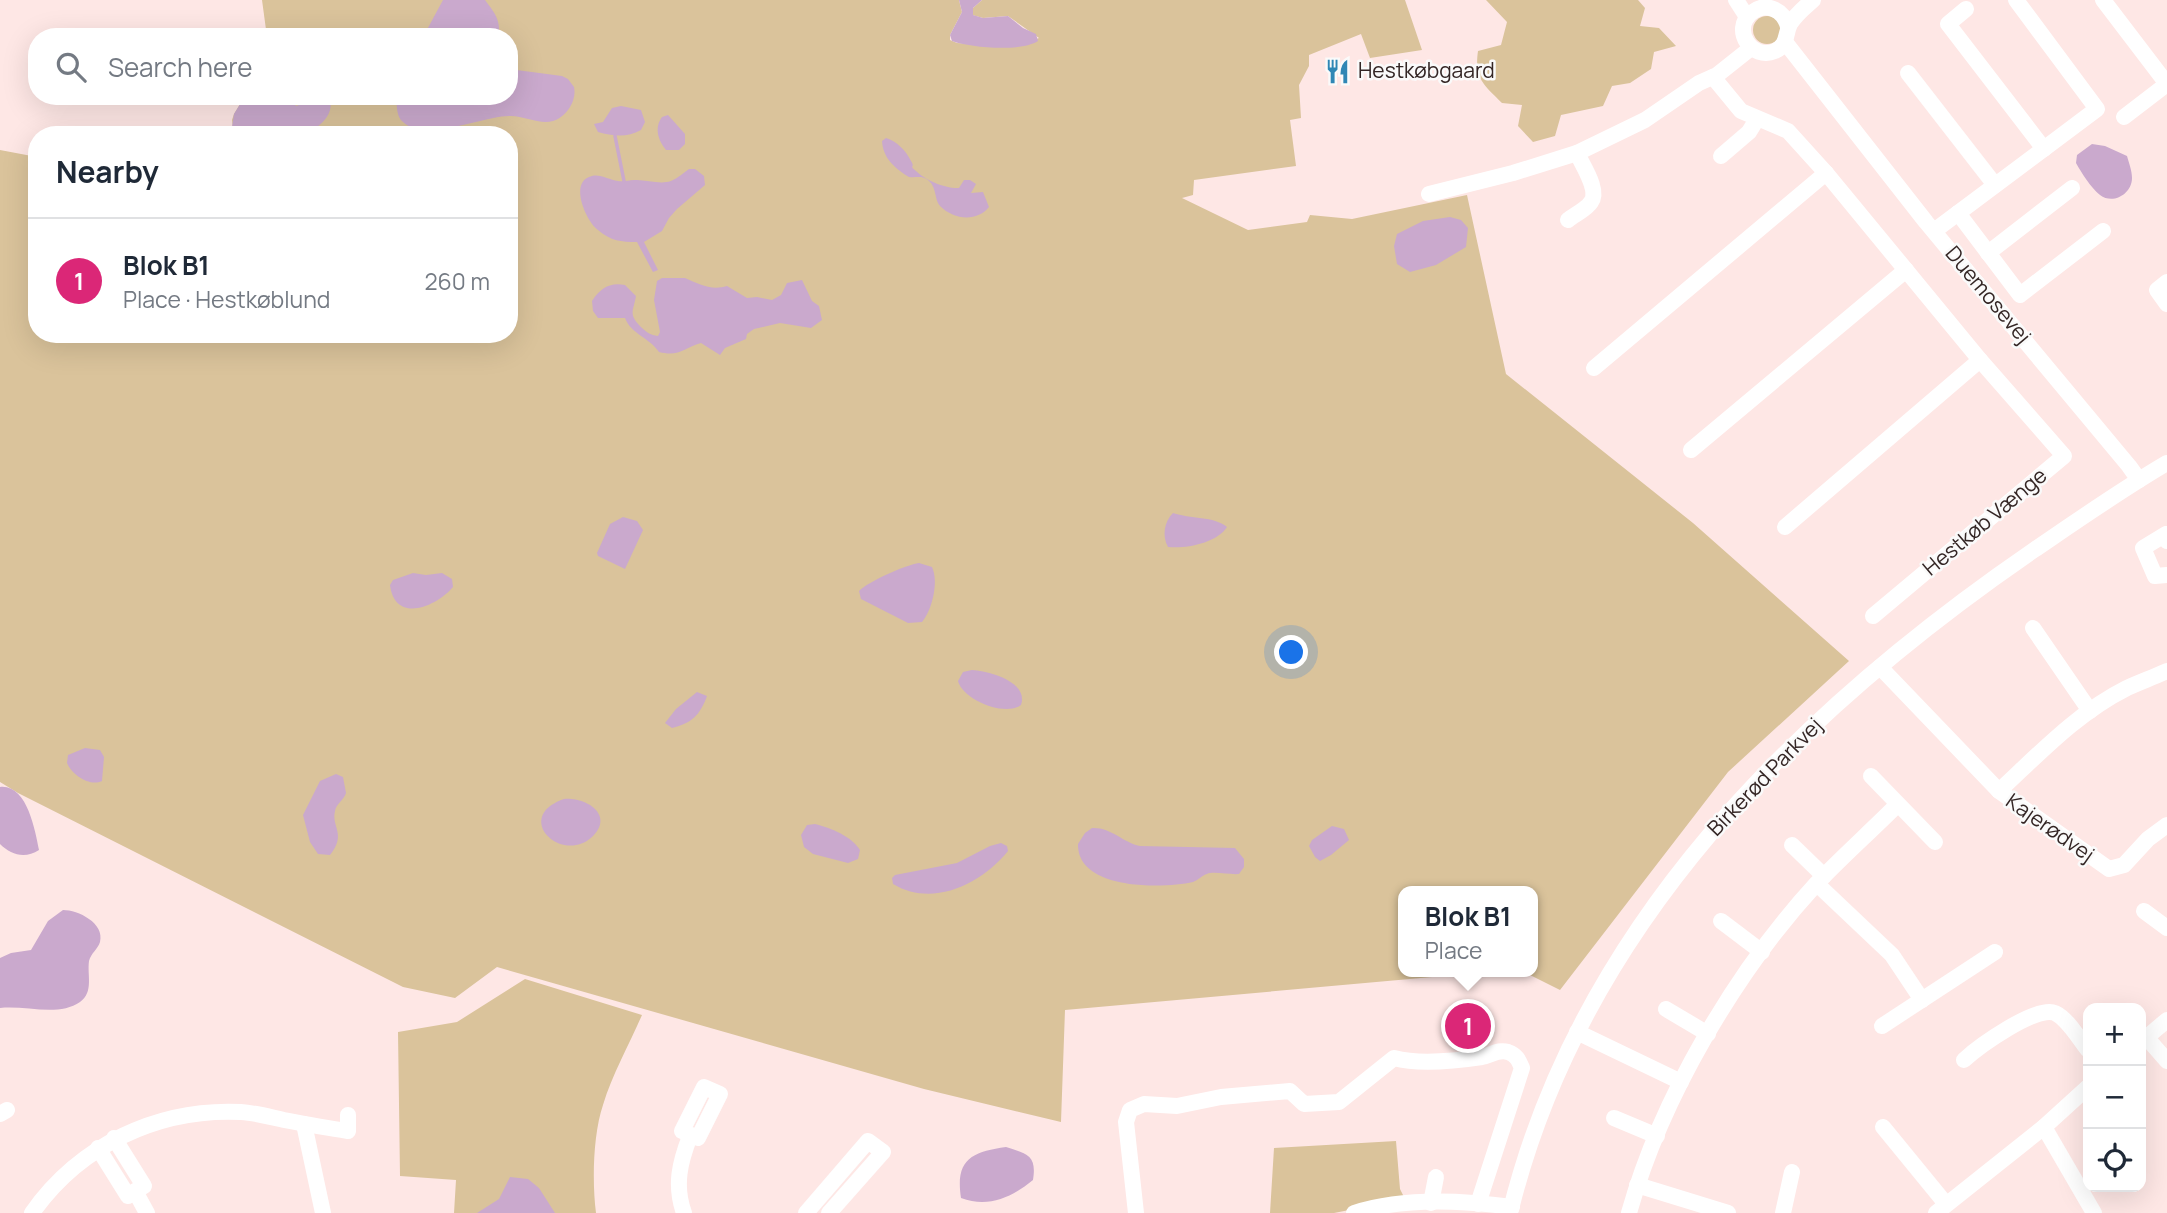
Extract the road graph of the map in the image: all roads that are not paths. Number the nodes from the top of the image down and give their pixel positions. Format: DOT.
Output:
graph roads {
  1 [pos="1736,0"];
  2 [pos="1800,0"];
  3 [pos="1813,0"];
  4 [pos="2016,0"];
  5 [pos="2103,0"];
  6 [pos="1751,9"];
  7 [pos="1966,9"];
  8 [pos="1782,33"];
  9 [pos="1749,45"];
  10 [pos="1908,73"];
  11 [pos="1706,80"];
  12 [pos="2124,117"];
  13 [pos="1757,119"];
  14 [pos="2043,149"];
  15 [pos="1577,153"];
  16 [pos="1721,156"];
  17 [pos="1826,173"];
  18 [pos="1995,185"];
  19 [pos="2072,188"];
  20 [pos="1429,194"];
  21 [pos="1958,213"];
  22 [pos="1567,220"];
  23 [pos="1934,231"];
  24 [pos="2103,231"];
  25 [pos="1988,253"];
  26 [pos="1906,270"];
  27 [pos="2167,282"];
  28 [pos="2167,304"];
  29 [pos="1980,360"];
  30 [pos="1594,368"];
  31 [pos="1691,450"];
  32 [pos="2167,463"];
  33 [pos="2139,480"];
  34 [pos="1785,527"];
  35 [pos="2167,541"];
  36 [pos="2167,575"];
  37 [pos="1873,616"];
  38 [pos="2033,628"];
  39 [pos="1880,667"];
  40 [pos="2165,677"];
  41 [pos="2090,711"];
  42 [pos="1871,776"];
  43 [pos="1999,791"];
  44 [pos="1897,805"];
  45 [pos="2167,825"];
  46 [pos="1935,842"];
  47 [pos="1792,845"];
  48 [pos="1820,880"];
  49 [pos="2144,912"];
  50 [pos="1721,921"];
  51 [pos="2167,928"];
  52 [pos="1762,952"];
  53 [pos="1995,952"];
  54 [pos="1922,1000"];
  55 [pos="1666,1009"];
  56 [pos="2167,1020"];
  57 [pos="1882,1026"];
  58 [pos="1577,1032"];
  59 [pos="1708,1034"];
  60 [pos="2146,1038"];
  61 [pos="2146,1043"];
  62 [pos="2083,1044"];
  63 [pos="1964,1060"];
  64 [pos="2167,1061"];
  65 [pos="1681,1082"];
  66 [pos="2083,1092"];
  67 [pos="348,1115"];
  68 [pos="1614,1118"];
  69 [pos="304,1124"];
  70 [pos="1883,1127"];
  71 [pos="2044,1127"];
  72 [pos="690,1136"];
  73 [pos="1657,1136"];
  74 [pos="114,1138"];
  75 [pos="98,1148"];
  76 [pos="1792,1172"];
  77 [pos="1436,1177"];
  78 [pos="1637,1185"];
  79 [pos="135,1191"];
  80 [pos="1431,1203"];
  81 [pos="1478,1204"];
  82 [pos="1941,1208"];
  83 [pos="1511,1210"];
  84 [pos="32,1213"];
  85 [pos="147,1213"];
  86 [pos="323,1213"];
  87 [pos="684,1213"];
  88 [pos="806,1213"];
  89 [pos="830,1213"];
  90 [pos="1136,1213"];
  91 [pos="1354,1213"];
  92 [pos="1629,1213"];
  93 [pos="1728,1213"];
  94 [pos="1783,1213"];
  95 [pos="2094,1213"];
  1 -- 6 [label="street"];
  2 -- 8 [label="street"];
  3 -- 8 [label="street"];
  4 -- 14 [label="street"];
  5 -- 12 [label="street"];
  6 -- 8 [label="street"];
  6 -- 9 [label="street"];
  7 -- 14 [label="street"];
  8 -- 9 [label="street"];
  8 -- 23 [label="street, Duemosevej"];
  9 -- 11 [label="street"];
  10 -- 18 [label="street"];
  11 -- 13 [label="street, Hestkøb Vænge"];
  11 -- 15 [label="street"];
  13 -- 16 [label="street"];
  13 -- 17 [label="street, Hestkøb Vænge"];
  14 -- 18 [label="street"];
  15 -- 20 [label="street"];
  15 -- 22 [label="street"];
  17 -- 26 [label="street, Hestkøb Vænge"];
  17 -- 30 [label="street"];
  18 -- 21 [label="street"];
  19 -- 25 [label="street"];
  21 -- 23 [label="street"];
  21 -- 25 [label="street"];
  23 -- 33 [label="street, Duemosevej"];
  24 -- 25 [label="street"];
  26 -- 29 [label="street, Hestkøb Vænge"];
  26 -- 31 [label="street"];
  27 -- 28 [label="street"];
  29 -- 34 [label="street"];
  29 -- 37 [label="street, Hestkøb Vænge"];
  32 -- 33 [label="street, Birkerød Parkvej"];
  33 -- 39 [label="street, Birkerød Parkvej"];
  35 -- 36 [label="street"];
  38 -- 41 [label="street"];
  39 -- 43 [label="street, Kajerødvej"];
  39 -- 58 [label="street, Birkerød Parkvej"];
  40 -- 41 [label="street, Kajerødvej"];
  41 -- 43 [label="street, Kajerødvej"];
  42 -- 44 [label="street"];
  43 -- 45 [label="street, Kajerødvej"];
  44 -- 46 [label="street"];
  44 -- 48 [label="street"];
  47 -- 48 [label="street"];
  48 -- 52 [label="street"];
  48 -- 54 [label="street"];
  49 -- 51 [label="street"];
  50 -- 52 [label="street"];
  52 -- 59 [label="street"];
  53 -- 54 [label="street"];
  54 -- 57 [label="street"];
  55 -- 59 [label="street"];
  56 -- 60 [label="street"];
  58 -- 65 [label="street"];
  58 -- 83 [label="street, Birkerød Parkvej"];
  59 -- 65 [label="street"];
  61 -- 64 [label="street"];
  62 -- 63 [label="street"];
  65 -- 73 [label="street"];
  66 -- 71 [label="street"];
  67 -- 69 [label="street"];
  68 -- 73 [label="street"];
  69 -- 74 [label="street"];
  69 -- 86 [label="street"];
  70 -- 82 [label="street"];
  71 -- 82 [label="street"];
  71 -- 95 [label="street"];
  72 -- 87 [label="street"];
  73 -- 78 [label="street"];
  74 -- 75 [label="street"];
  74 -- 79 [label="street"];
  75 -- 79 [label="street"];
  75 -- 84 [label="street"];
  76 -- 94 [label="street"];
  77 -- 80 [label="street"];
  78 -- 92 [label="street"];
  78 -- 93 [label="street"];
  79 -- 85 [label="street"];
  80 -- 81 [label="street"];
  80 -- 91 [label="street"];
  81 -- 83 [label="street"];
  81 -- 90 [label="street"];
  88 -- 89 [label="street"];
}
